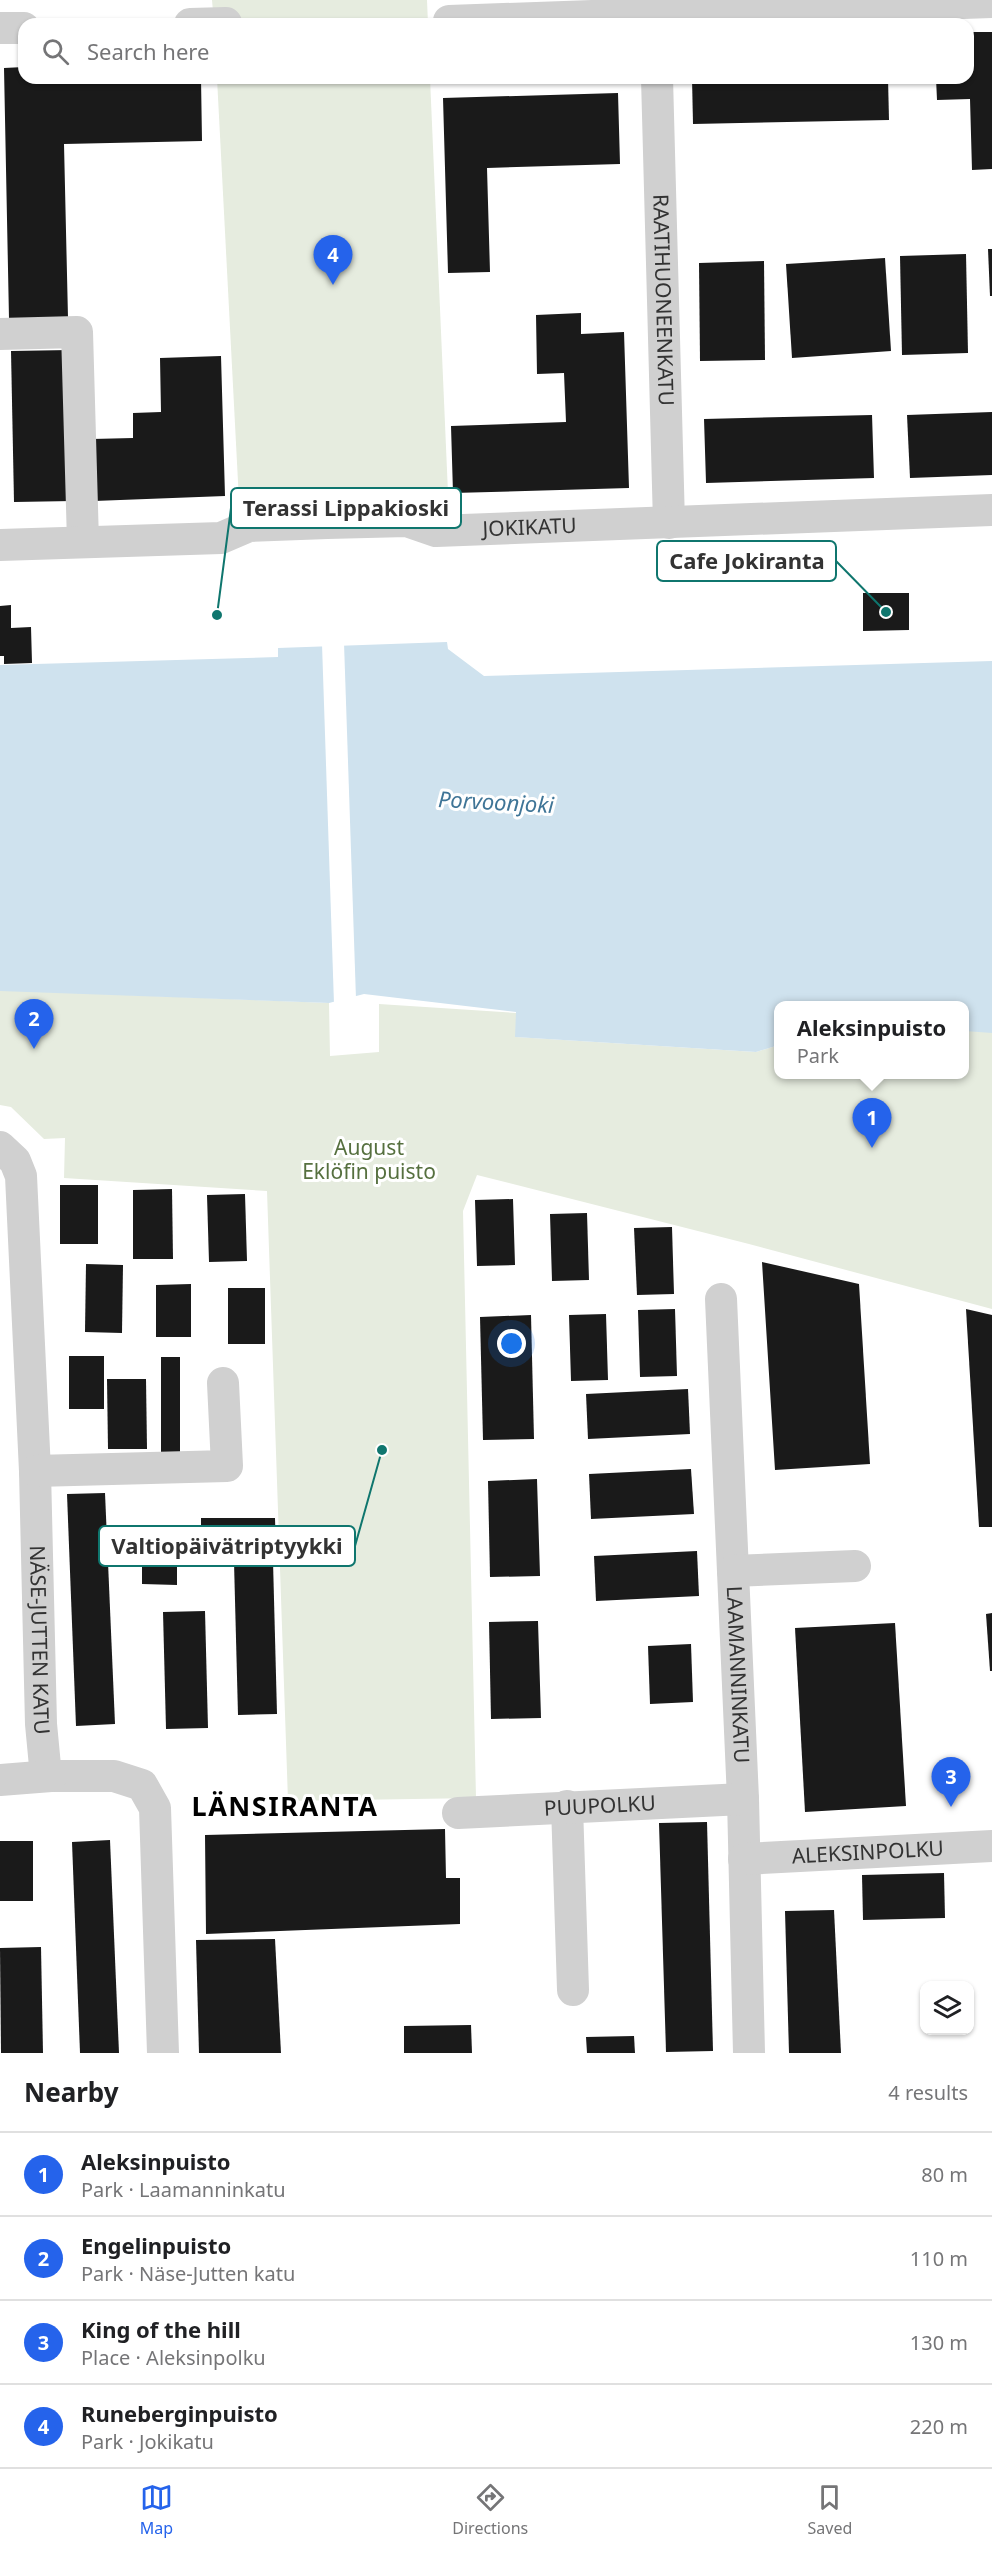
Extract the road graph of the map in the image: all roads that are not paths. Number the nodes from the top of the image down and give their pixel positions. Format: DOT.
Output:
graph roads {
  1 [pos="992,2"];
  2 [pos="655,12"];
  3 [pos="518,18"];
  4 [pos="0,28"];
  5 [pos="18,28"];
  6 [pos="657,84"];
  7 [pos="0,334"];
  8 [pos="992,510"];
  9 [pos="669,523"];
  10 [pos="83,542"];
  11 [pos="0,544"];
  12 [pos="0,1147"];
  13 [pos="721,1299"];
  14 [pos="223,1383"];
  15 [pos="35,1471"];
  16 [pos="855,1566"];
  17 [pos="733,1571"];
  18 [pos="51,1776"];
  19 [pos="0,1779"];
  20 [pos="743,1799"];
  21 [pos="567,1806"];
  22 [pos="458,1813"];
  23 [pos="992,1846"];
  24 [pos="744,1859"];
  25 [pos="573,1990"];
  26 [pos="163,2053"];
  27 [pos="748,2053"];
  1 -- 2 [label="street"];
  2 -- 3 [label="street"];
  4 -- 5 [label="street"];
  6 -- 9 [label="street, RAATIHUONEENKATU"];
  7 -- 10 [label="street"];
  8 -- 9 [label="street, JOKIKATU"];
  9 -- 10 [label="street, JOKIKATU"];
  10 -- 11 [label="street, JOKIKATU"];
  12 -- 15 [label="street, NÄSE-JUTTEN KATU"];
  13 -- 17 [label="street, LAAMANNINKATU"];
  14 -- 15 [label="street"];
  15 -- 18 [label="street, NÄSE-JUTTEN KATU"];
  16 -- 17 [label="street"];
  17 -- 20 [label="street, LAAMANNINKATU"];
  18 -- 19 [label="street"];
  18 -- 26 [label="street"];
  20 -- 21 [label="street, PUUPOLKU"];
  20 -- 24 [label="street, LAAMANNINKATU"];
  21 -- 22 [label="street, PUUPOLKU"];
  21 -- 25 [label="street"];
  23 -- 24 [label="street, ALEKSINPOLKU"];
  24 -- 27 [label="street, LAAMANNINKATU"];
}
